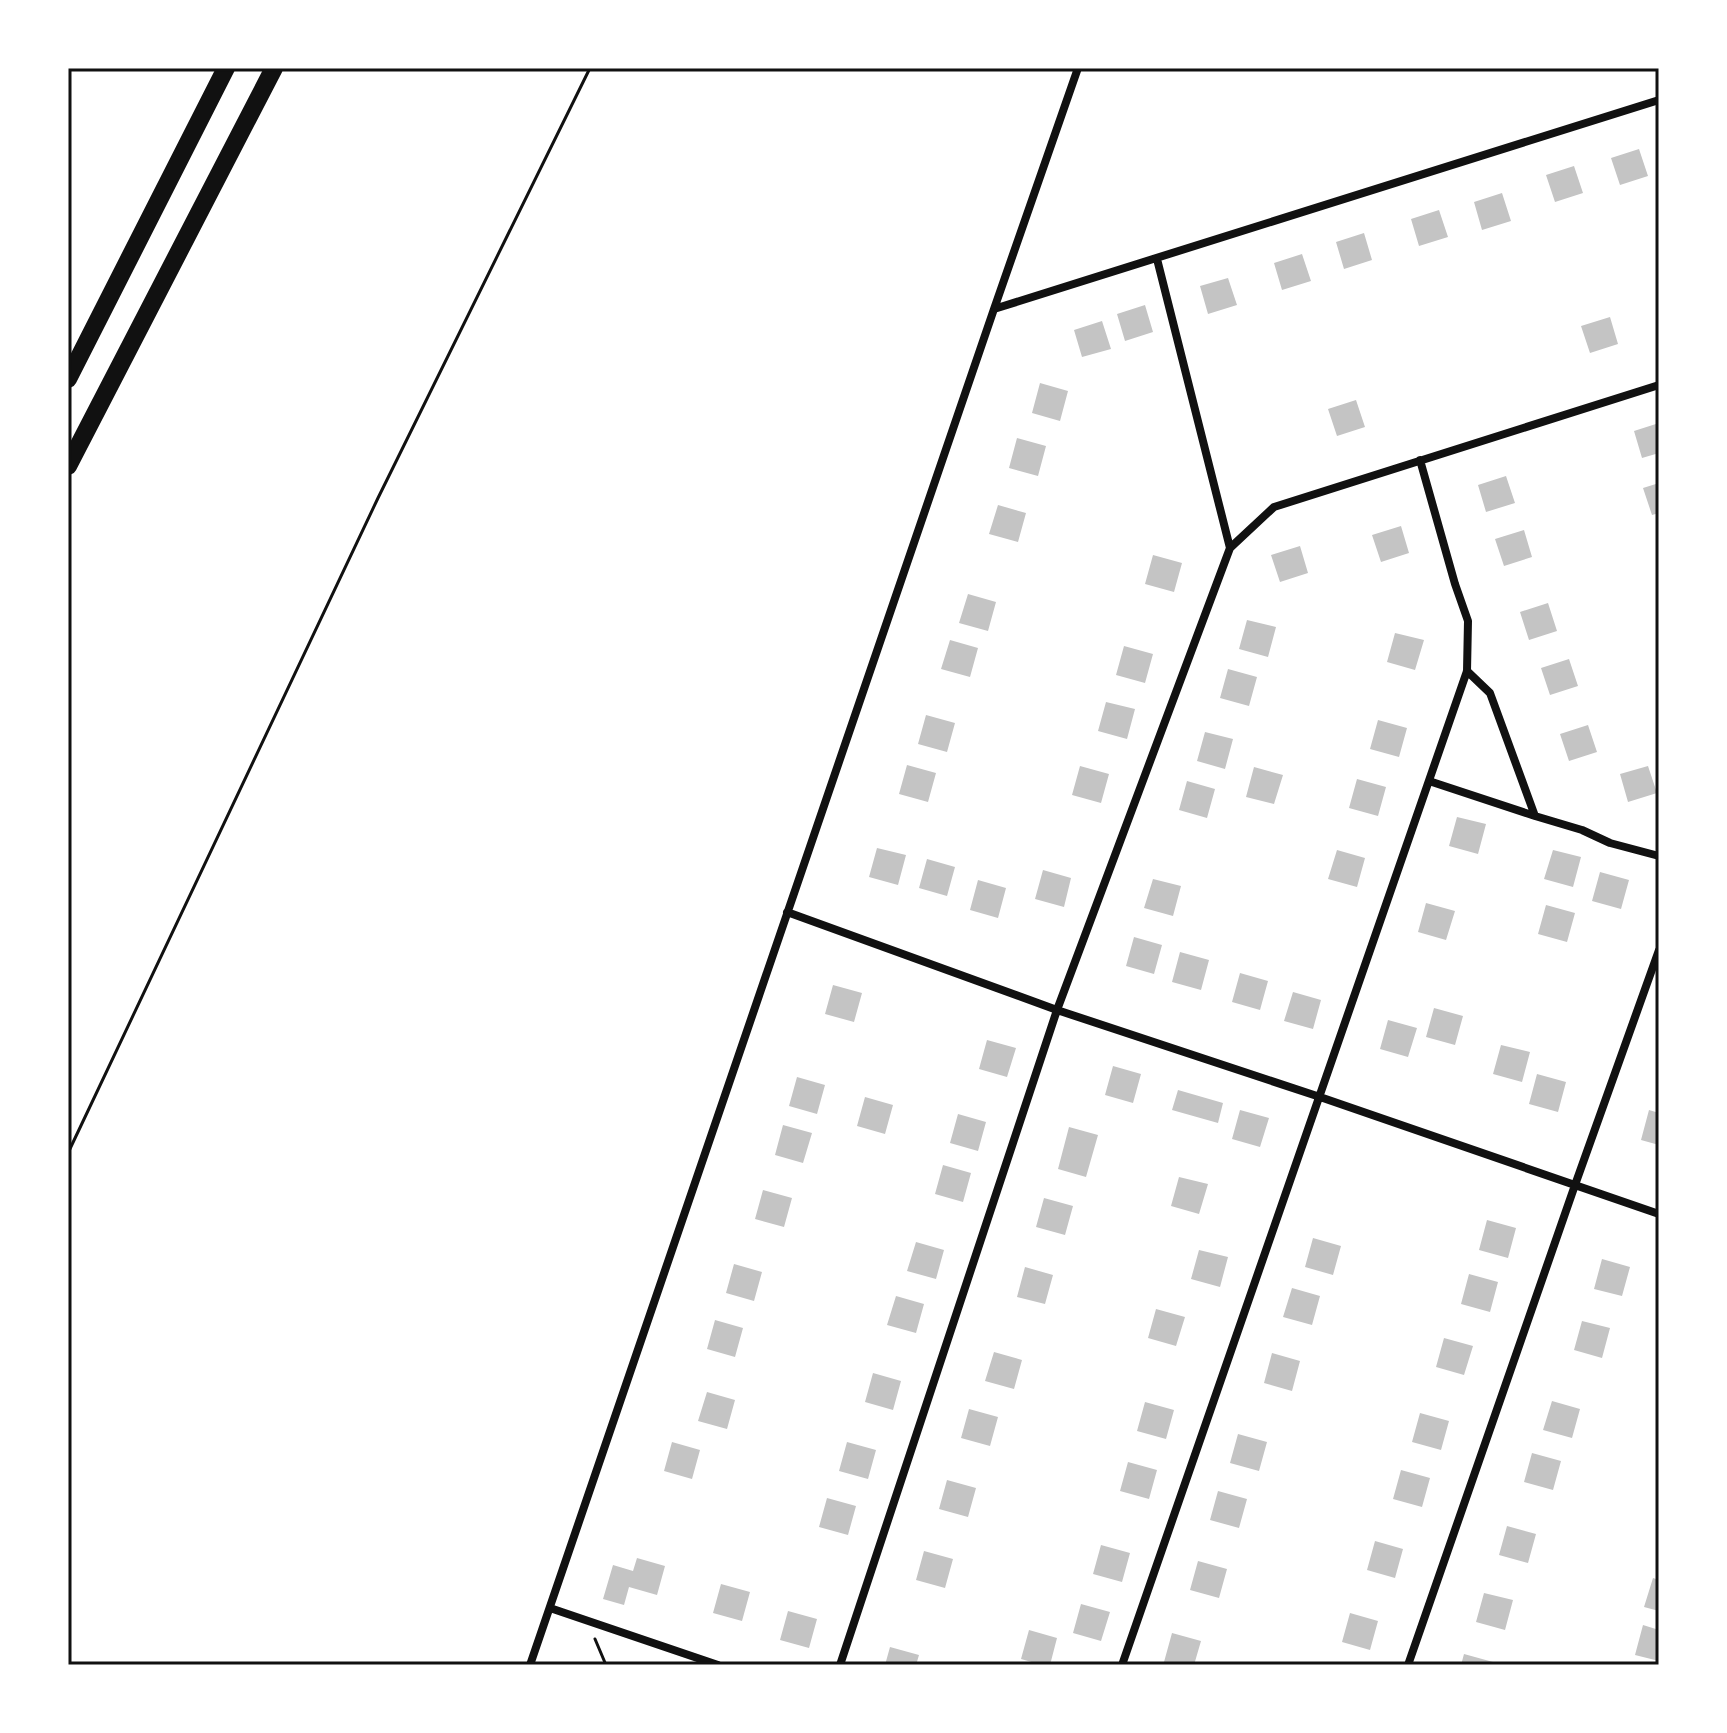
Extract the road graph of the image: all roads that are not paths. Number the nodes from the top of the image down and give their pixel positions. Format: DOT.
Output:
graph roads {
  1 [pos="226,68"];
  2 [pos="274,68"];
  3 [pos="1078,68"];
  4 [pos="1659,100"];
  5 [pos="1157,259"];
  6 [pos="994,309"];
  7 [pos="68,379"];
  8 [pos="1659,385"];
  9 [pos="1420,460"];
  10 [pos="68,466"];
  11 [pos="1230,548"];
  12 [pos="1467,671"];
  13 [pos="1429,781"];
  14 [pos="1535,816"];
  15 [pos="1659,856"];
  16 [pos="787,912"];
  17 [pos="1659,950"];
  18 [pos="1057,1010"];
  19 [pos="1320,1097"];
  20 [pos="1575,1185"];
  21 [pos="1659,1214"];
  22 [pos="550,1608"];
  23 [pos="530,1665"];
  24 [pos="718,1665"];
  25 [pos="840,1665"];
  26 [pos="1122,1665"];
  27 [pos="1408,1665"];
  1 -- 7 [label="highway"];
  2 -- 10 [label="highway"];
  3 -- 6 [label="street"];
  4 -- 5 [label="street"];
  5 -- 6 [label="street"];
  5 -- 11 [label="street"];
  6 -- 16 [label="street"];
  8 -- 9 [label="street"];
  9 -- 11 [label="street"];
  9 -- 12 [label="street"];
  11 -- 18 [label="street"];
  12 -- 13 [label="street"];
  12 -- 14 [label="street"];
  13 -- 14 [label="street"];
  13 -- 19 [label="street"];
  14 -- 15 [label="street"];
  16 -- 18 [label="street"];
  16 -- 22 [label="street"];
  17 -- 20 [label="street"];
  18 -- 19 [label="street"];
  18 -- 25 [label="street"];
  19 -- 20 [label="street"];
  19 -- 26 [label="street"];
  20 -- 21 [label="street"];
  20 -- 27 [label="street"];
  22 -- 23 [label="street"];
  22 -- 24 [label="street"];
}
